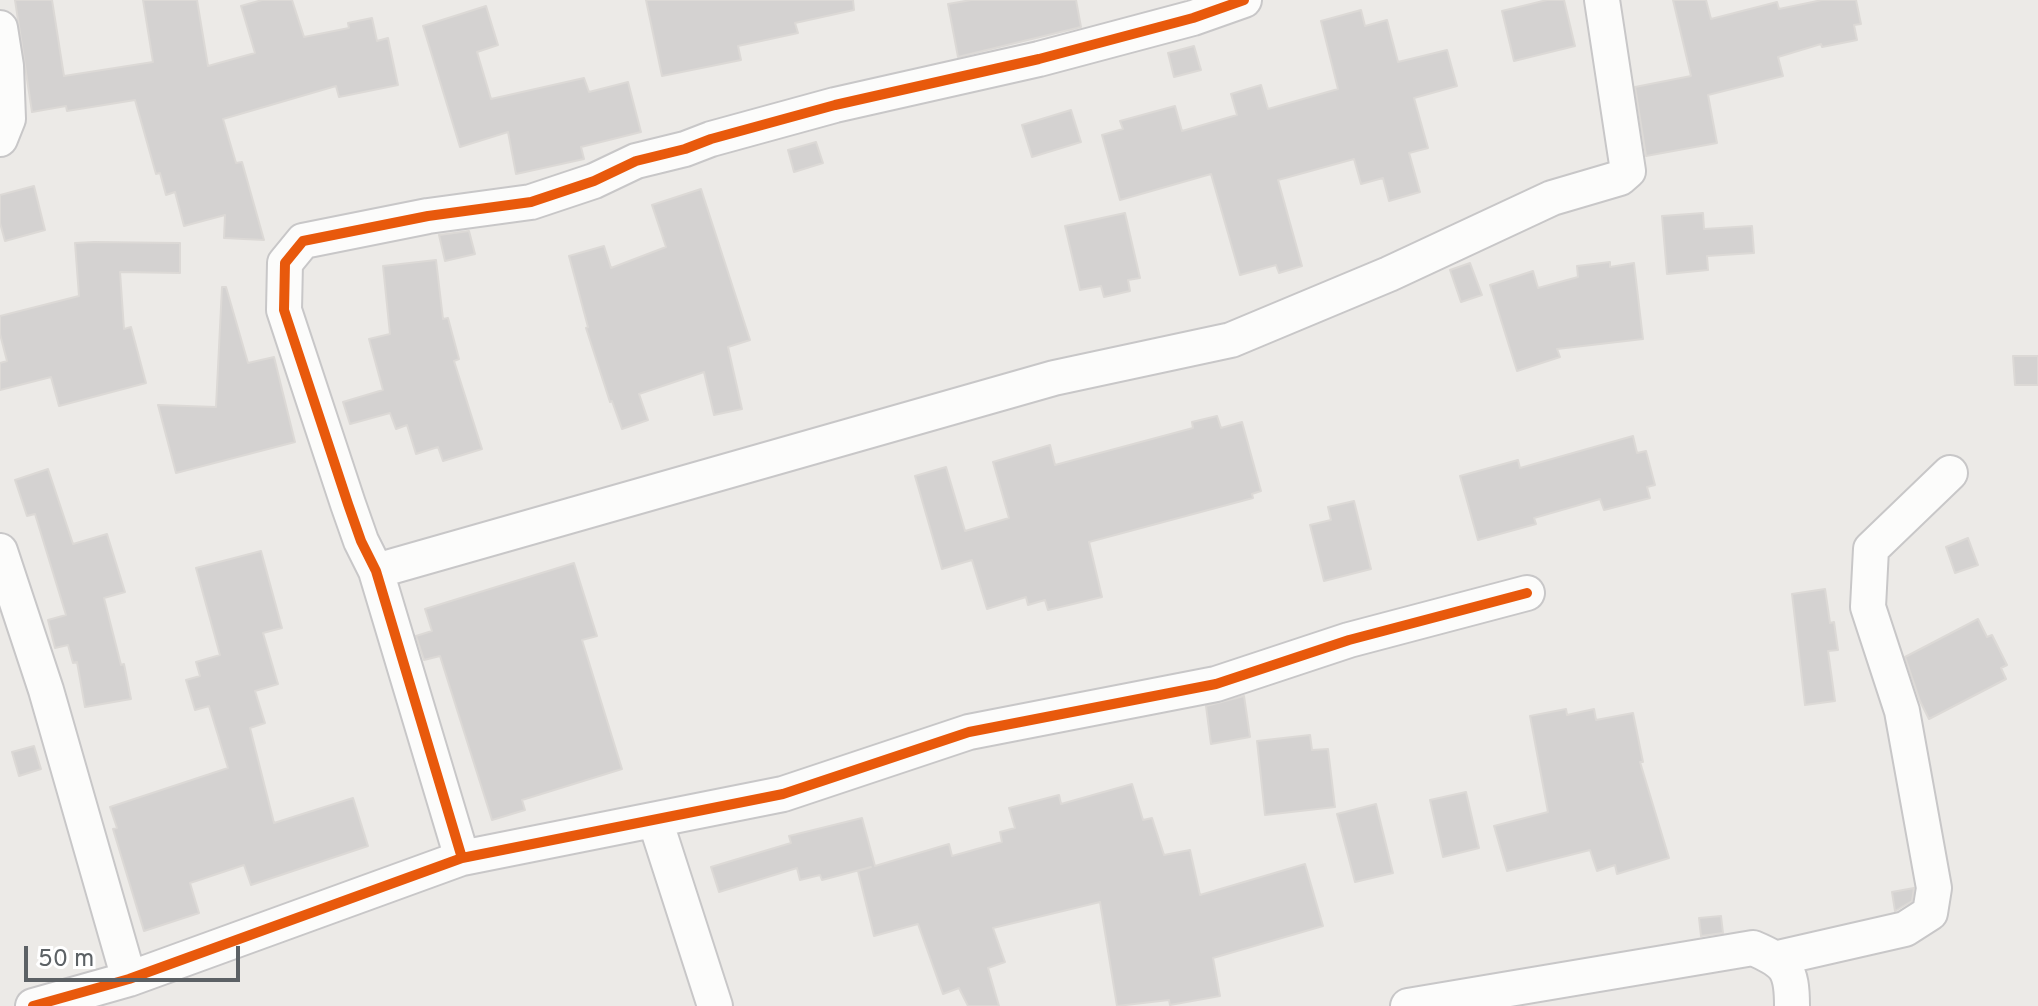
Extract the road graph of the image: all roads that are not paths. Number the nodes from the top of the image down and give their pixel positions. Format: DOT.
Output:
graph roads {
  1 [pos="1244,0"];
  2 [pos="1602,0"];
  3 [pos="0,28"];
  4 [pos="0,139"];
  5 [pos="1950,473"];
  6 [pos="0,551"];
  7 [pos="376,571"];
  8 [pos="1527,593"];
  9 [pos="655,820"];
  10 [pos="462,858"];
  11 [pos="1778,958"];
  12 [pos="129,979"];
  13 [pos="33,1006"];
  14 [pos="715,1006"];
  15 [pos="1408,1006"];
  16 [pos="1792,1006"];
  1 -- 7 [label="street"];
  2 -- 7 [label="street"];
  3 -- 4 [label="street"];
  5 -- 11 [label="street"];
  6 -- 12 [label="street"];
  7 -- 10 [label="street"];
  8 -- 9 [label="street"];
  9 -- 10 [label="street"];
  9 -- 14 [label="street"];
  10 -- 12 [label="street"];
  11 -- 15 [label="street"];
  11 -- 16 [label="street"];
  12 -- 13 [label="street"];
}
